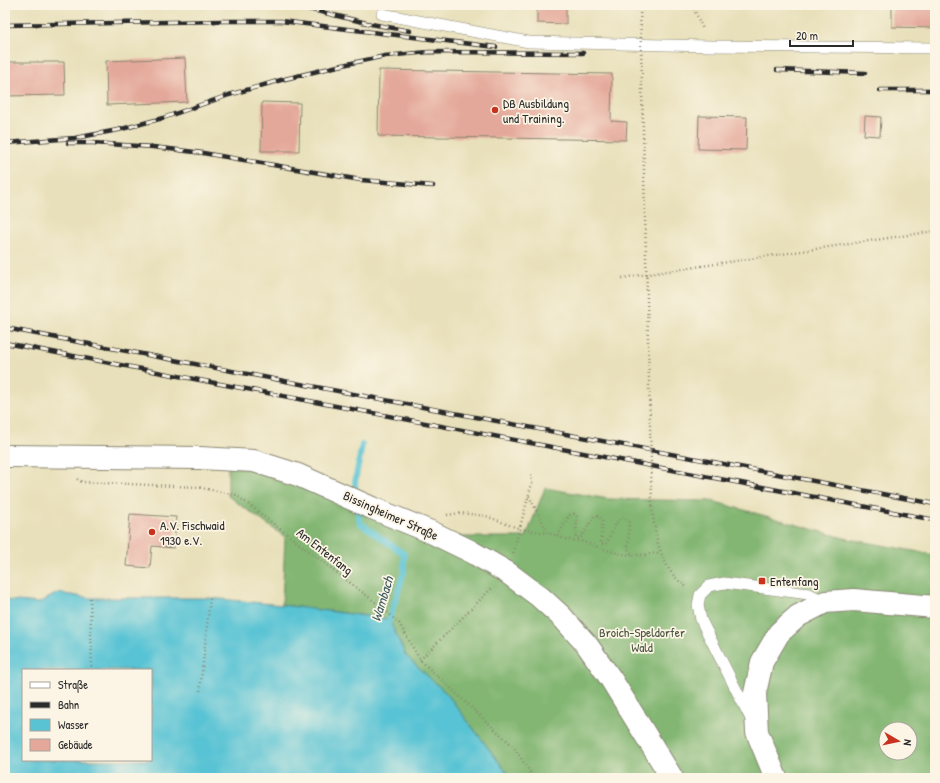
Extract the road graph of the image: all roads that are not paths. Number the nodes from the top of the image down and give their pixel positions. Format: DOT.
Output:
graph roads {
  1 [pos="382,14"];
  2 [pos="935,48"];
  3 [pos="5,456"];
  4 [pos="825,602"];
  5 [pos="935,607"];
  6 [pos="757,732"];
  7 [pos="672,778"];
  8 [pos="776,778"];
  1 -- 2 [label="lane"];
  3 -- 7 [label="street, Bissingheimer Straße"];
  4 -- 5 [label="street"];
  4 -- 6 [label="street"];
  4 -- 6 [label="lane"];
  6 -- 8 [label="street"];
}
